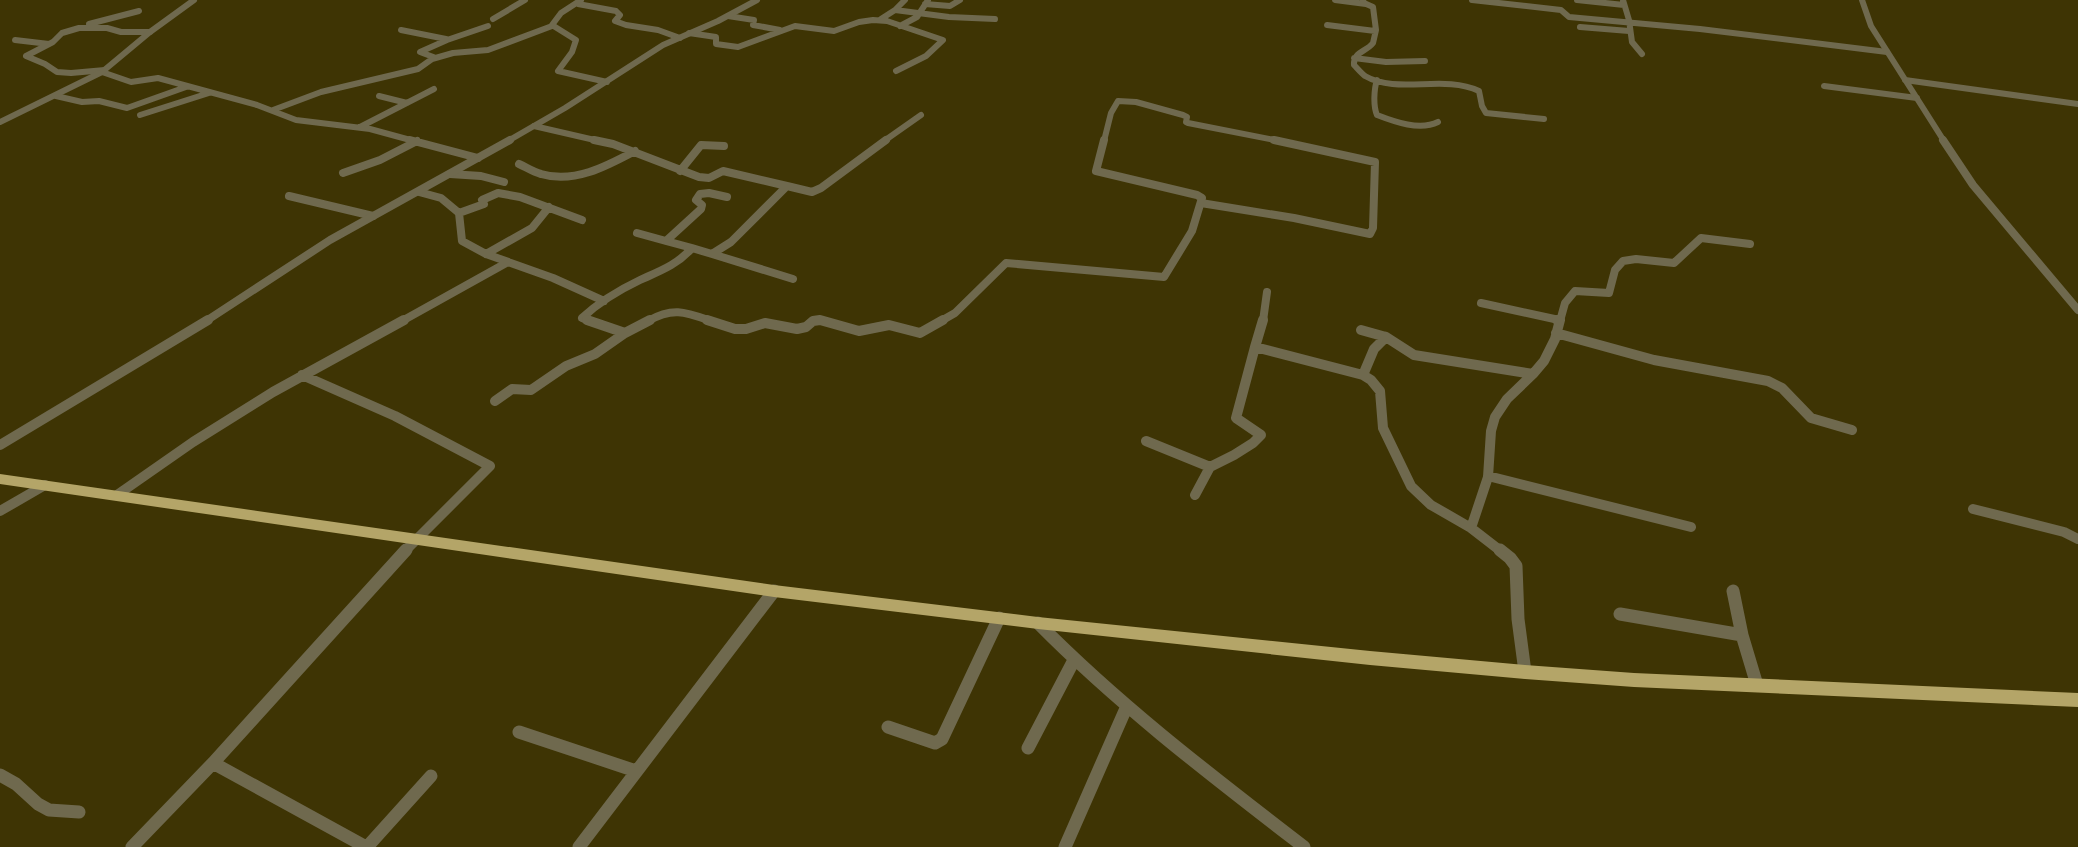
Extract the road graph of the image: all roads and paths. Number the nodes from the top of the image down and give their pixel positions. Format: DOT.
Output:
graph roads {
  1 [pos="194,0"];
  2 [pos="525,0"];
  3 [pos="757,0"];
  4 [pos="905,0"];
  5 [pos="960,0"];
  6 [pos="1335,0"];
  7 [pos="1472,0"];
  8 [pos="1577,0"];
  9 [pos="1862,0"];
  10 [pos="580,2"];
  11 [pos="926,2"];
  12 [pos="1364,2"];
  13 [pos="1624,2"];
  14 [pos="895,10"];
  15 [pos="973,10"];
  16 [pos="139,11"];
  17 [pos="920,13"];
  18 [pos="728,16"];
  19 [pos="964,17"];
  20 [pos="493,19"];
  21 [pos="995,19"];
  22 [pos="881,20"];
  23 [pos="1630,22"];
  24 [pos="1327,25"];
  25 [pos="488,26"];
  26 [pos="552,26"];
  27 [pos="900,26"];
  28 [pos="1580,27"];
  29 [pos="78,28"];
  30 [pos="401,30"];
  31 [pos="781,30"];
  32 [pos="1375,31"];
  33 [pos="1628,31"];
  34 [pos="150,32"];
  35 [pos="690,33"];
  36 [pos="680,38"];
  37 [pos="15,40"];
  38 [pos="447,40"];
  39 [pos="50,44"];
  40 [pos="1887,52"];
  41 [pos="1642,54"];
  42 [pos="436,58"];
  43 [pos="1354,58"];
  44 [pos="1425,61"];
  45 [pos="896,70"];
  46 [pos="103,71"];
  47 [pos="1377,80"];
  48 [pos="1905,80"];
  49 [pos="607,82"];
  50 [pos="1824,86"];
  51 [pos="186,87"];
  52 [pos="434,89"];
  53 [pos="210,92"];
  54 [pos="56,96"];
  55 [pos="379,96"];
  56 [pos="1917,98"];
  57 [pos="408,103"];
  58 [pos="2078,104"];
  59 [pos="272,110"];
  60 [pos="140,115"];
  61 [pos="921,115"];
  62 [pos="1544,119"];
  63 [pos="0,122"];
  64 [pos="1438,122"];
  65 [pos="534,126"];
  66 [pos="360,127"];
  67 [pos="417,141"];
  68 [pos="724,146"];
  69 [pos="634,151"];
  70 [pos="478,158"];
  71 [pos="519,164"];
  72 [pos="680,171"];
  73 [pos="343,173"];
  74 [pos="450,174"];
  75 [pos="504,182"];
  76 [pos="787,186"];
  77 [pos="419,192"];
  78 [pos="289,196"];
  79 [pos="727,197"];
  80 [pos="1201,203"];
  81 [pos="549,207"];
  82 [pos="459,213"];
  83 [pos="373,216"];
  84 [pos="582,220"];
  85 [pos="637,233"];
  86 [pos="666,241"];
  87 [pos="1750,244"];
  88 [pos="692,248"];
  89 [pos="486,254"];
  90 [pos="712,254"];
  91 [pos="508,262"];
  92 [pos="793,280"];
  93 [pos="1267,292"];
  94 [pos="604,301"];
  95 [pos="1481,303"];
  96 [pos="2078,310"];
  97 [pos="1558,320"];
  98 [pos="1361,330"];
  99 [pos="625,333"];
  100 [pos="1556,333"];
  101 [pos="1386,337"];
  102 [pos="1255,347"];
  103 [pos="1533,374"];
  104 [pos="1363,375"];
  105 [pos="302,376"];
  106 [pos="495,401"];
  107 [pos="1852,430"];
  108 [pos="1146,440"];
  109 [pos="0,445"];
  110 [pos="1210,467"];
  111 [pos="1488,476"];
  112 [pos="0,479"];
  113 [pos="45,485"];
  114 [pos="116,495"];
  115 [pos="1195,495"];
  116 [pos="1973,509"];
  117 [pos="0,511"];
  118 [pos="1691,527"];
  119 [pos="1470,528"];
  120 [pos="2078,539"];
  121 [pos="415,540"];
  122 [pos="774,591"];
  123 [pos="1733,591"];
  124 [pos="1620,614"];
  125 [pos="999,618"];
  126 [pos="1038,623"];
  127 [pos="1742,635"];
  128 [pos="1074,660"];
  129 [pos="1526,672"];
  130 [pos="1757,685"];
  131 [pos="2078,700"];
  132 [pos="1127,706"];
  133 [pos="888,727"];
  134 [pos="519,732"];
  135 [pos="1028,748"];
  136 [pos="213,763"];
  137 [pos="636,771"];
  138 [pos="0,775"];
  139 [pos="431,776"];
  140 [pos="79,812"];
  141 [pos="132,847"];
  142 [pos="367,847"];
  143 [pos="578,847"];
  144 [pos="1066,847"];
  145 [pos="1304,847"];
  1 -- 34 [label="street"];
  2 -- 20 [label="street"];
  3 -- 18 [label="street"];
  4 -- 14 [label="street"];
  5 -- 11 [label="street"];
  6 -- 12 [label="street"];
  7 -- 23 [label="street"];
  8 -- 13 [label="street"];
  9 -- 40 [label="street"];
  10 -- 26 [label="street"];
  10 -- 36 [label="street"];
  11 -- 17 [label="street"];
  12 -- 32 [label="street"];
  13 -- 23 [label="street"];
  14 -- 17 [label="street"];
  14 -- 22 [label="street"];
  15 -- 19 [label="street"];
  16 -- 29 [label="street"];
  17 -- 19 [label="street"];
  17 -- 27 [label="street"];
  18 -- 31 [label="street"];
  18 -- 35 [label="street"];
  19 -- 21 [label="street"];
  22 -- 27 [label="street"];
  22 -- 31 [label="street"];
  23 -- 33 [label="street"];
  23 -- 40 [label="street"];
  24 -- 32 [label="street"];
  25 -- 38 [label="street"];
  26 -- 42 [label="street"];
  26 -- 49 [label="street"];
  27 -- 45 [label="street"];
  28 -- 33 [label="street"];
  29 -- 34 [label="street"];
  29 -- 39 [label="street"];
  30 -- 38 [label="street"];
  31 -- 35 [label="street"];
  32 -- 43 [label="street"];
  33 -- 41 [label="street"];
  34 -- 46 [label="street"];
  35 -- 36 [label="street"];
  36 -- 49 [label="street"];
  37 -- 39 [label="street"];
  38 -- 42 [label="street"];
  39 -- 46 [label="street"];
  40 -- 48 [label="street"];
  42 -- 59 [label="street"];
  43 -- 44 [label="street"];
  43 -- 47 [label="street"];
  46 -- 51 [label="street"];
  46 -- 54 [label="street"];
  47 -- 62 [label="street"];
  47 -- 64 [label="street"];
  48 -- 56 [label="street"];
  48 -- 58 [label="street"];
  49 -- 65 [label="street"];
  50 -- 56 [label="street"];
  51 -- 53 [label="street"];
  51 -- 54 [label="street"];
  52 -- 57 [label="street"];
  53 -- 59 [label="street"];
  53 -- 60 [label="street"];
  54 -- 63 [label="street"];
  55 -- 57 [label="street"];
  56 -- 96 [label="street"];
  57 -- 66 [label="street"];
  59 -- 66 [label="street"];
  61 -- 76 [label="street"];
  65 -- 69 [label="street"];
  65 -- 70 [label="street"];
  66 -- 67 [label="street"];
  67 -- 70 [label="street"];
  67 -- 73 [label="street"];
  68 -- 72 [label="street"];
  69 -- 71 [label="street"];
  69 -- 72 [label="street"];
  70 -- 74 [label="street"];
  72 -- 76 [label="street"];
  74 -- 75 [label="street"];
  74 -- 77 [label="street"];
  76 -- 90 [label="street"];
  77 -- 82 [label="street"];
  77 -- 83 [label="street"];
  78 -- 83 [label="street"];
  79 -- 86 [label="street"];
  80 -- 80 [label="street"];
  80 -- 99 [label="street"];
  81 -- 82 [label="street"];
  81 -- 84 [label="street"];
  81 -- 89 [label="street"];
  82 -- 89 [label="street"];
  83 -- 109 [label="street"];
  85 -- 86 [label="street"];
  86 -- 88 [label="street"];
  87 -- 97 [label="street"];
  88 -- 90 [label="street"];
  88 -- 94 [label="street"];
  89 -- 91 [label="street"];
  90 -- 92 [label="street"];
  91 -- 94 [label="street"];
  91 -- 105 [label="street"];
  93 -- 102 [label="street"];
  94 -- 99 [label="street"];
  95 -- 97 [label="street"];
  97 -- 100 [label="street"];
  98 -- 101 [label="street"];
  99 -- 106 [label="street"];
  100 -- 103 [label="street"];
  100 -- 107 [label="street"];
  101 -- 103 [label="street"];
  101 -- 104 [label="street"];
  102 -- 104 [label="street"];
  102 -- 110 [label="street"];
  103 -- 111 [label="street"];
  104 -- 119 [label="street"];
  105 -- 114 [label="street"];
  105 -- 121 [label="street"];
  108 -- 110 [label="street"];
  110 -- 115 [label="street"];
  111 -- 118 [label="street"];
  111 -- 119 [label="street"];
  112 -- 113 [label="highway"];
  113 -- 114 [label="highway"];
  113 -- 117 [label="street"];
  114 -- 121 [label="highway"];
  116 -- 120 [label="street"];
  119 -- 129 [label="street"];
  121 -- 122 [label="highway"];
  121 -- 136 [label="street"];
  122 -- 125 [label="highway"];
  122 -- 137 [label="street"];
  123 -- 127 [label="street"];
  124 -- 127 [label="street"];
  125 -- 126 [label="highway"];
  125 -- 133 [label="street"];
  126 -- 128 [label="street"];
  126 -- 129 [label="highway"];
  127 -- 130 [label="street"];
  128 -- 132 [label="street"];
  128 -- 135 [label="street"];
  129 -- 130 [label="highway"];
  130 -- 131 [label="highway"];
  132 -- 144 [label="street"];
  132 -- 145 [label="street"];
  134 -- 137 [label="street"];
  136 -- 141 [label="street"];
  136 -- 142 [label="street"];
  137 -- 143 [label="street"];
  138 -- 140 [label="street"];
  139 -- 142 [label="street"];
}
